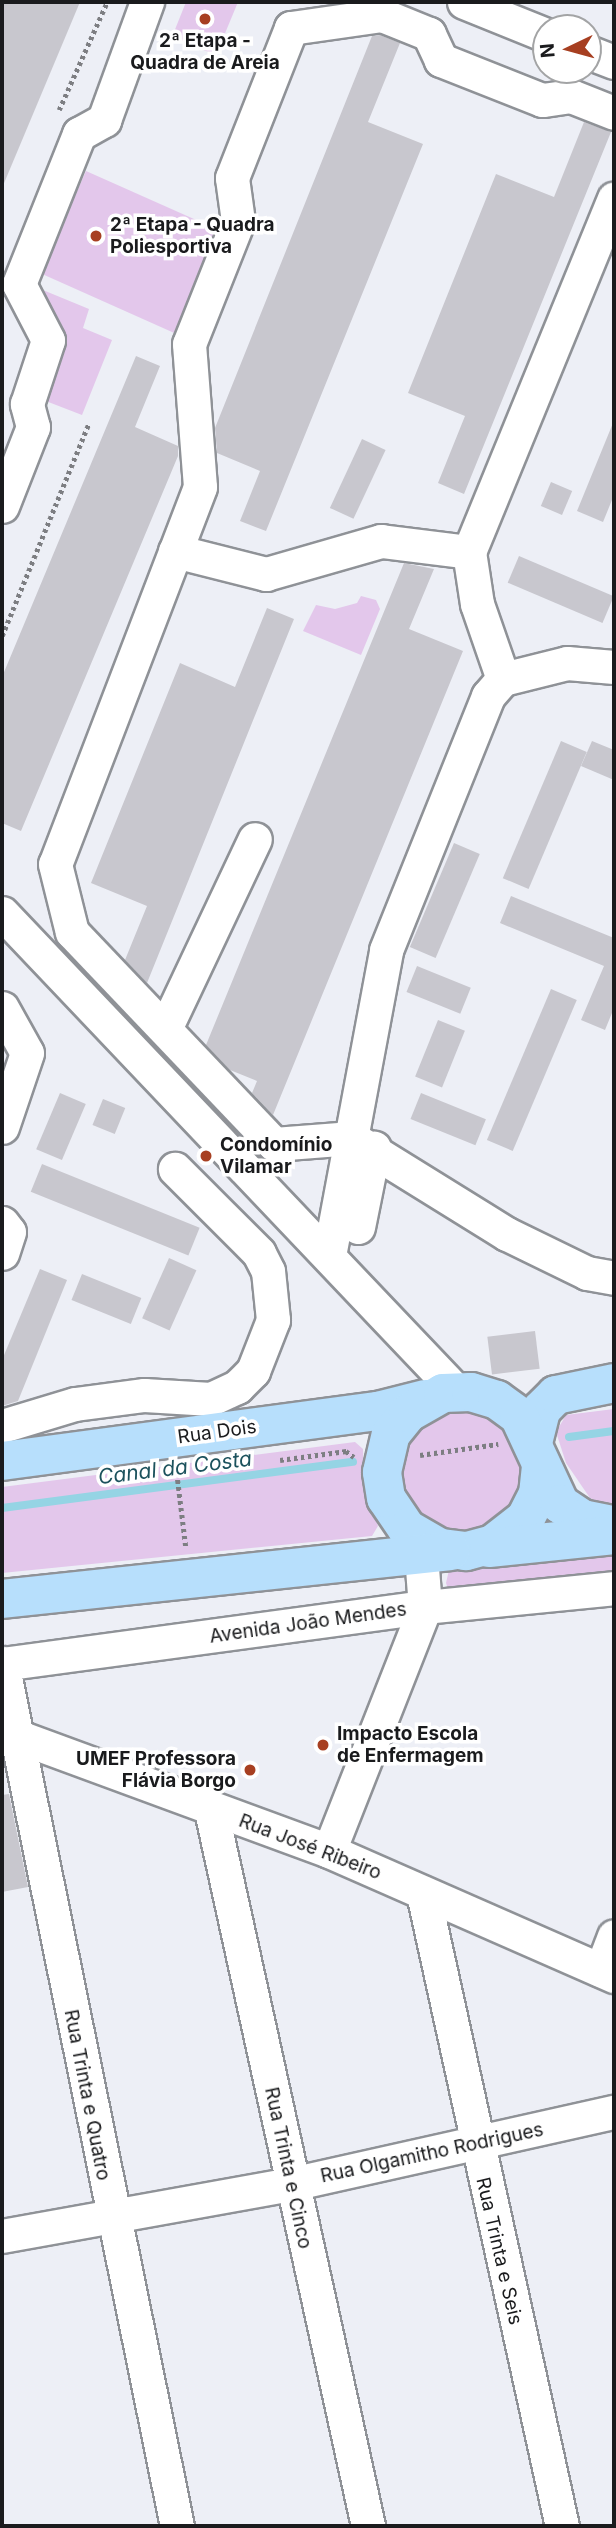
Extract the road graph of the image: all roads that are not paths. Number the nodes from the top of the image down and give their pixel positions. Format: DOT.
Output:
graph roads {
  1 [pos="146,2"];
  2 [pos="464,2"];
  3 [pos="532,29"];
  4 [pos="614,113"];
  5 [pos="614,199"];
  6 [pos="2,506"];
  7 [pos="175,551"];
  8 [pos="469,552"];
  9 [pos="614,667"];
  10 [pos="503,679"];
  11 [pos="255,839"];
  12 [pos="2,913"];
  13 [pos="2,1008"];
  14 [pos="164,1029"];
  15 [pos="2,1127"];
  16 [pos="363,1143"];
  17 [pos="174,1169"];
  18 [pos="2,1223"];
  19 [pos="2,1253"];
  20 [pos="338,1267"];
  21 [pos="614,1278"];
  22 [pos="614,1383"];
  23 [pos="577,1388"];
  24 [pos="453,1394"];
  25 [pos="2,1426"];
  26 [pos="537,1453"];
  27 [pos="2,1461"];
  28 [pos="614,1525"];
  29 [pos="614,1535"];
  30 [pos="446,1552"];
  31 [pos="614,1588"];
  32 [pos="2,1598"];
  33 [pos="425,1607"];
  34 [pos="2,1663"];
  35 [pos="10,1734"];
  36 [pos="211,1810"];
  37 [pos="329,1851"];
  38 [pos="423,1893"];
  39 [pos="614,1936"];
  40 [pos="608,1973"];
  41 [pos="614,2112"];
  42 [pos="474,2146"];
  43 [pos="291,2184"];
  44 [pos="111,2216"];
  45 [pos="2,2236"];
  46 [pos="177,2526"];
  47 [pos="368,2526"];
  48 [pos="562,2526"];
  1 -- 6 [label="street"];
  2 -- 3 [label="street"];
  4 -- 7 [label="street"];
  5 -- 8 [label="street"];
  7 -- 8 [label="street"];
  7 -- 14 [label="street"];
  8 -- 10 [label="street"];
  9 -- 10 [label="street"];
  10 -- 16 [label="street"];
  11 -- 14 [label="street"];
  12 -- 20 [label="street"];
  13 -- 15 [label="street"];
  14 -- 16 [label="street"];
  16 -- 20 [label="street"];
  16 -- 21 [label="street"];
  17 -- 25 [label="street"];
  18 -- 19 [label="street"];
  20 -- 24 [label="street"];
  22 -- 23 [label="main road"];
  23 -- 24 [label="main road, Rua Dois"];
  23 -- 26 [label="main road"];
  24 -- 26 [label="main road"];
  24 -- 27 [label="main road, Rua Dois"];
  24 -- 30 [label="main road"];
  26 -- 28 [label="main road"];
  26 -- 30 [label="main road"];
  29 -- 30 [label="main road"];
  30 -- 32 [label="main road"];
  30 -- 33 [label="street"];
  31 -- 33 [label="street, Avenida João Mendes"];
  33 -- 34 [label="street, Avenida João Mendes"];
  33 -- 37 [label="street"];
  34 -- 35 [label="street, Rua Trinta e Quatro"];
  35 -- 36 [label="street, Rua José Ribeiro"];
  35 -- 44 [label="street, Rua Trinta e Quatro"];
  36 -- 37 [label="street, Rua José Ribeiro"];
  36 -- 43 [label="street, Rua Trinta e Cinco"];
  37 -- 38 [label="street, Rua José Ribeiro"];
  38 -- 40 [label="street, Rua José Ribeiro"];
  38 -- 42 [label="street, Rua Trinta e Seis"];
  39 -- 40 [label="street"];
  41 -- 42 [label="street, Rua Olgamitho Rodrigues"];
  42 -- 43 [label="street, Rua Olgamitho Rodrigues"];
  42 -- 48 [label="street, Rua Trinta e Seis"];
  43 -- 44 [label="street, Rua Olgamitho Rodrigues"];
  43 -- 47 [label="street, Rua Trinta e Cinco"];
  44 -- 45 [label="street, Rua Olgamitho Rodrigues"];
  44 -- 46 [label="street, Rua Trinta e Quatro"];
}
